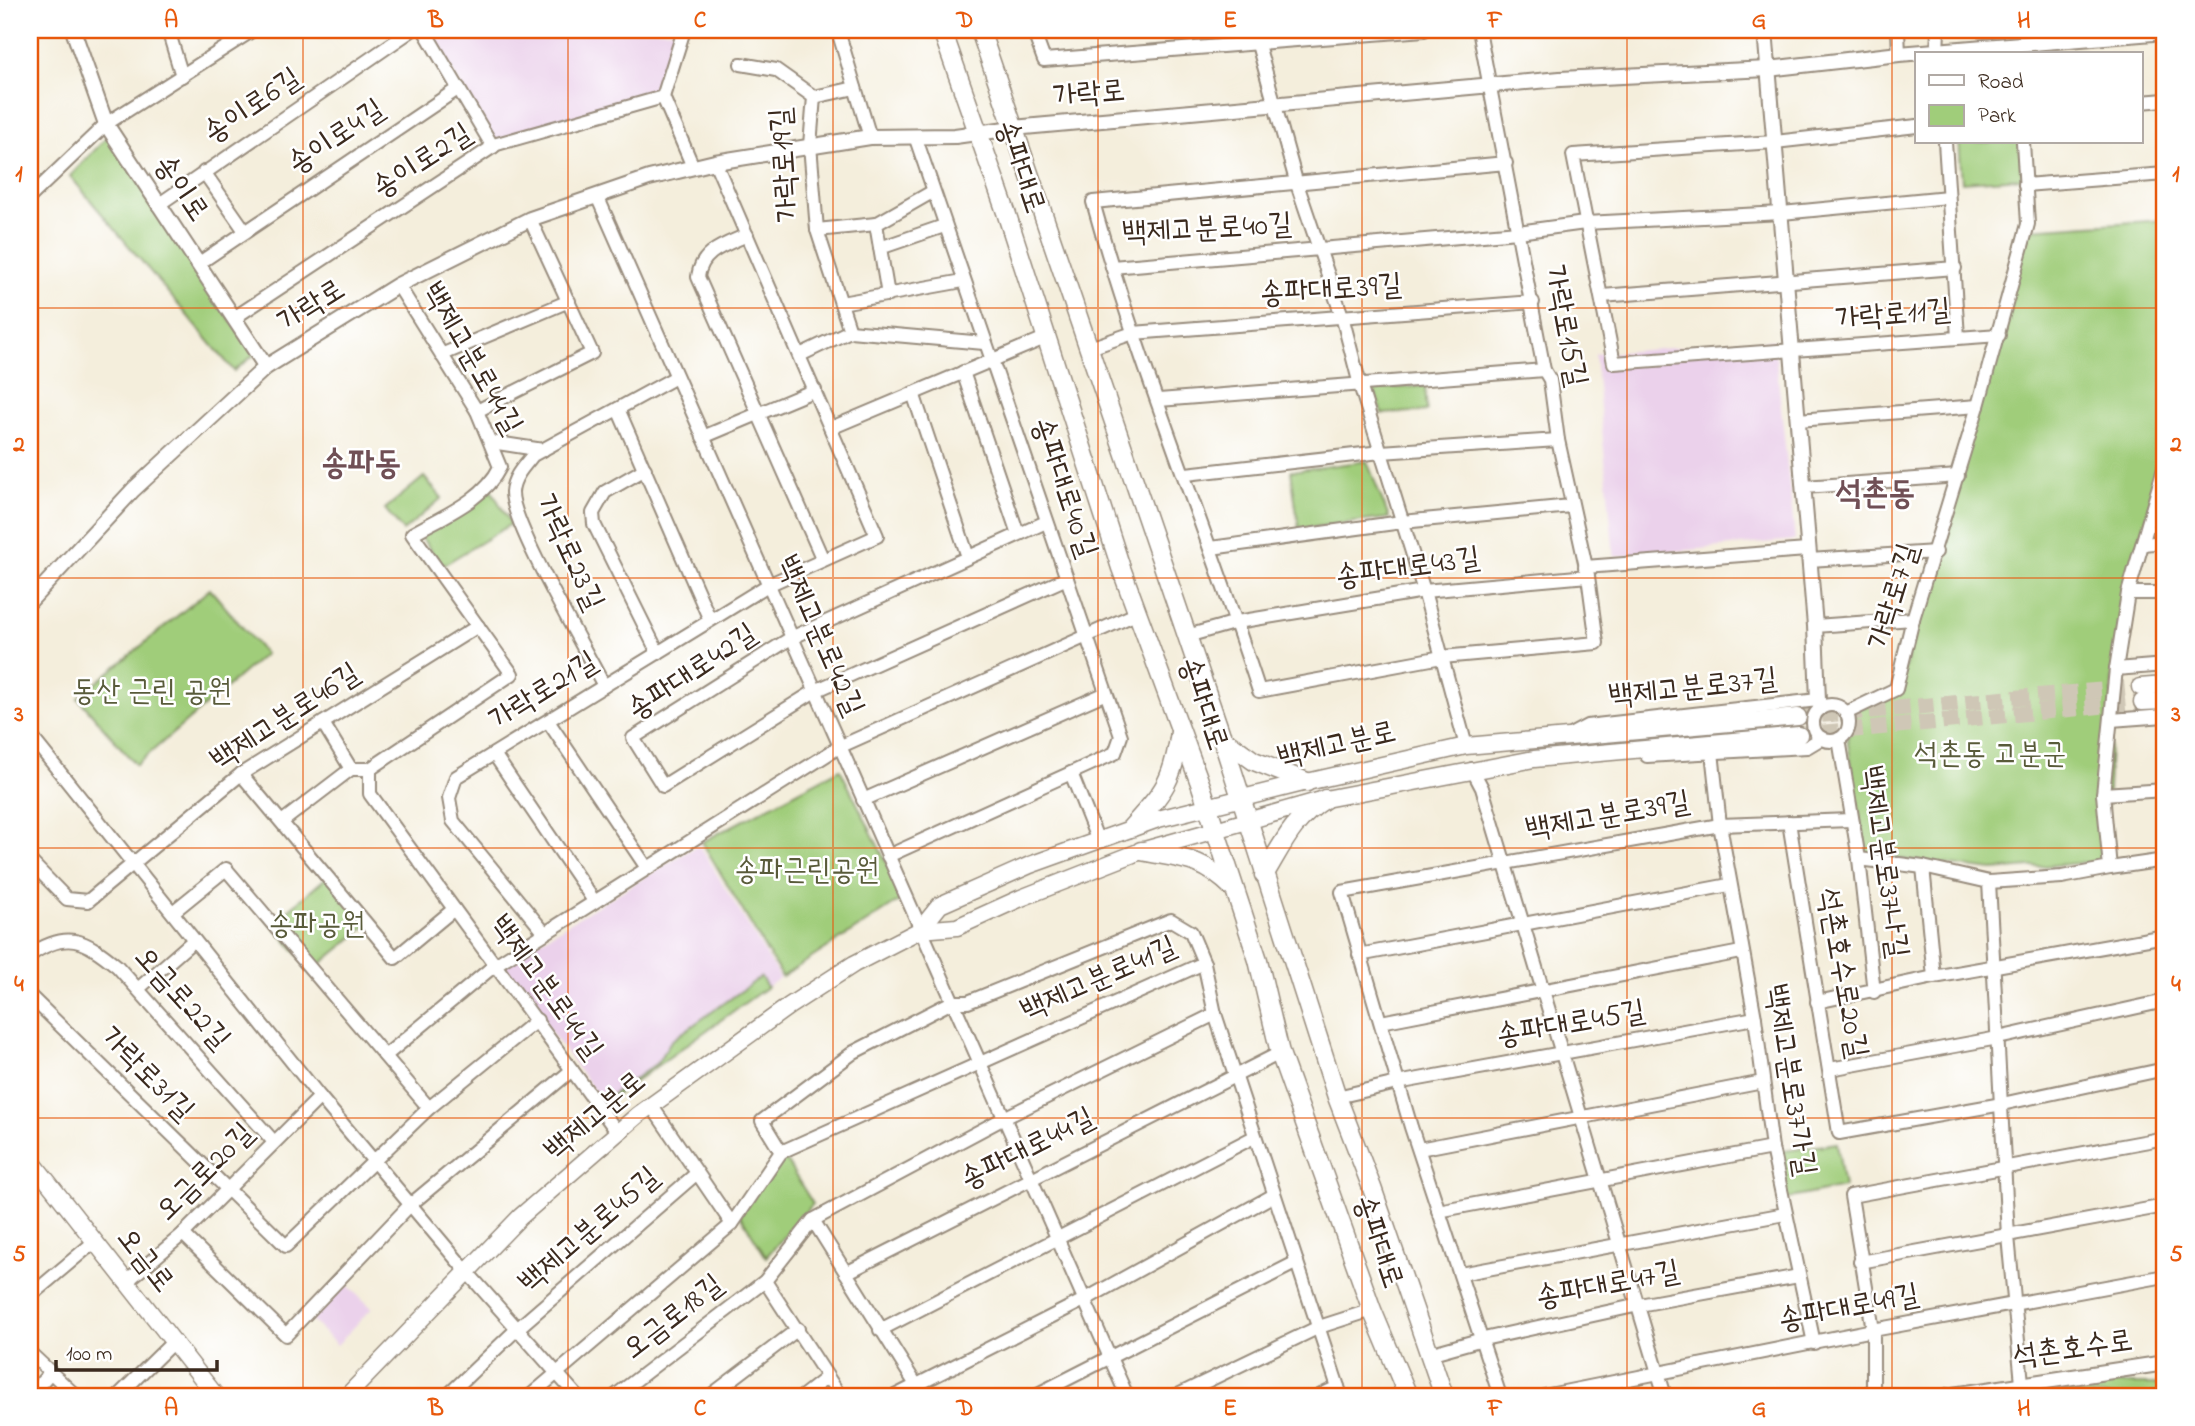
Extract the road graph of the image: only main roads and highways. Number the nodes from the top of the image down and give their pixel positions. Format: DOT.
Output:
graph roads {
  1 [pos="942,30"];
  2 [pos="980,30"];
  3 [pos="2165,685"];
  4 [pos="2165,701"];
  5 [pos="1798,717"];
  6 [pos="1181,729"];
  7 [pos="1799,734"];
  8 [pos="1222,738"];
  9 [pos="1307,782"];
  10 [pos="1240,798"];
  11 [pos="1325,799"];
  12 [pos="1208,807"];
  13 [pos="1248,822"];
  14 [pos="1131,828"];
  15 [pos="1215,832"];
  16 [pos="1141,851"];
  17 [pos="1264,875"];
  18 [pos="1235,890"];
  19 [pos="920,930"];
  20 [pos="30,1159"];
  21 [pos="216,1396"];
  22 [pos="347,1396"];
  23 [pos="1408,1396"];
  24 [pos="1444,1396"];
  1 -- 6 [label="main road, 송파대로"];
  2 -- 8 [label="main road, 송파대로"];
  3 -- 4 [label="main road"];
  5 -- 9 [label="main road, 백제고분로"];
  6 -- 12 [label="main road, 송파대로"];
  6 -- 14 [label="main road"];
  7 -- 11 [label="main road, 백제고분로"];
  8 -- 9 [label="main road"];
  8 -- 10 [label="main road, 송파대로"];
  9 -- 10 [label="main road, 백제고분로"];
  10 -- 12 [label="main road, 백제고분로"];
  10 -- 13 [label="main road, 송파대로"];
  11 -- 13 [label="main road, 백제고분로"];
  11 -- 17 [label="main road"];
  12 -- 14 [label="main road, 백제고분로"];
  12 -- 15 [label="main road, 송파대로"];
  13 -- 15 [label="main road, 백제고분로"];
  13 -- 17 [label="main road, 송파대로"];
  14 -- 19 [label="main road, 백제고분로"];
  15 -- 16 [label="main road, 백제고분로"];
  15 -- 18 [label="main road, 송파대로"];
  16 -- 18 [label="main road"];
  16 -- 19 [label="main road, 백제고분로"];
  17 -- 24 [label="main road, 송파대로"];
  18 -- 23 [label="main road, 송파대로"];
  19 -- 22 [label="main road, 백제고분로"];
  20 -- 21 [label="main road, 오금로"];
}
